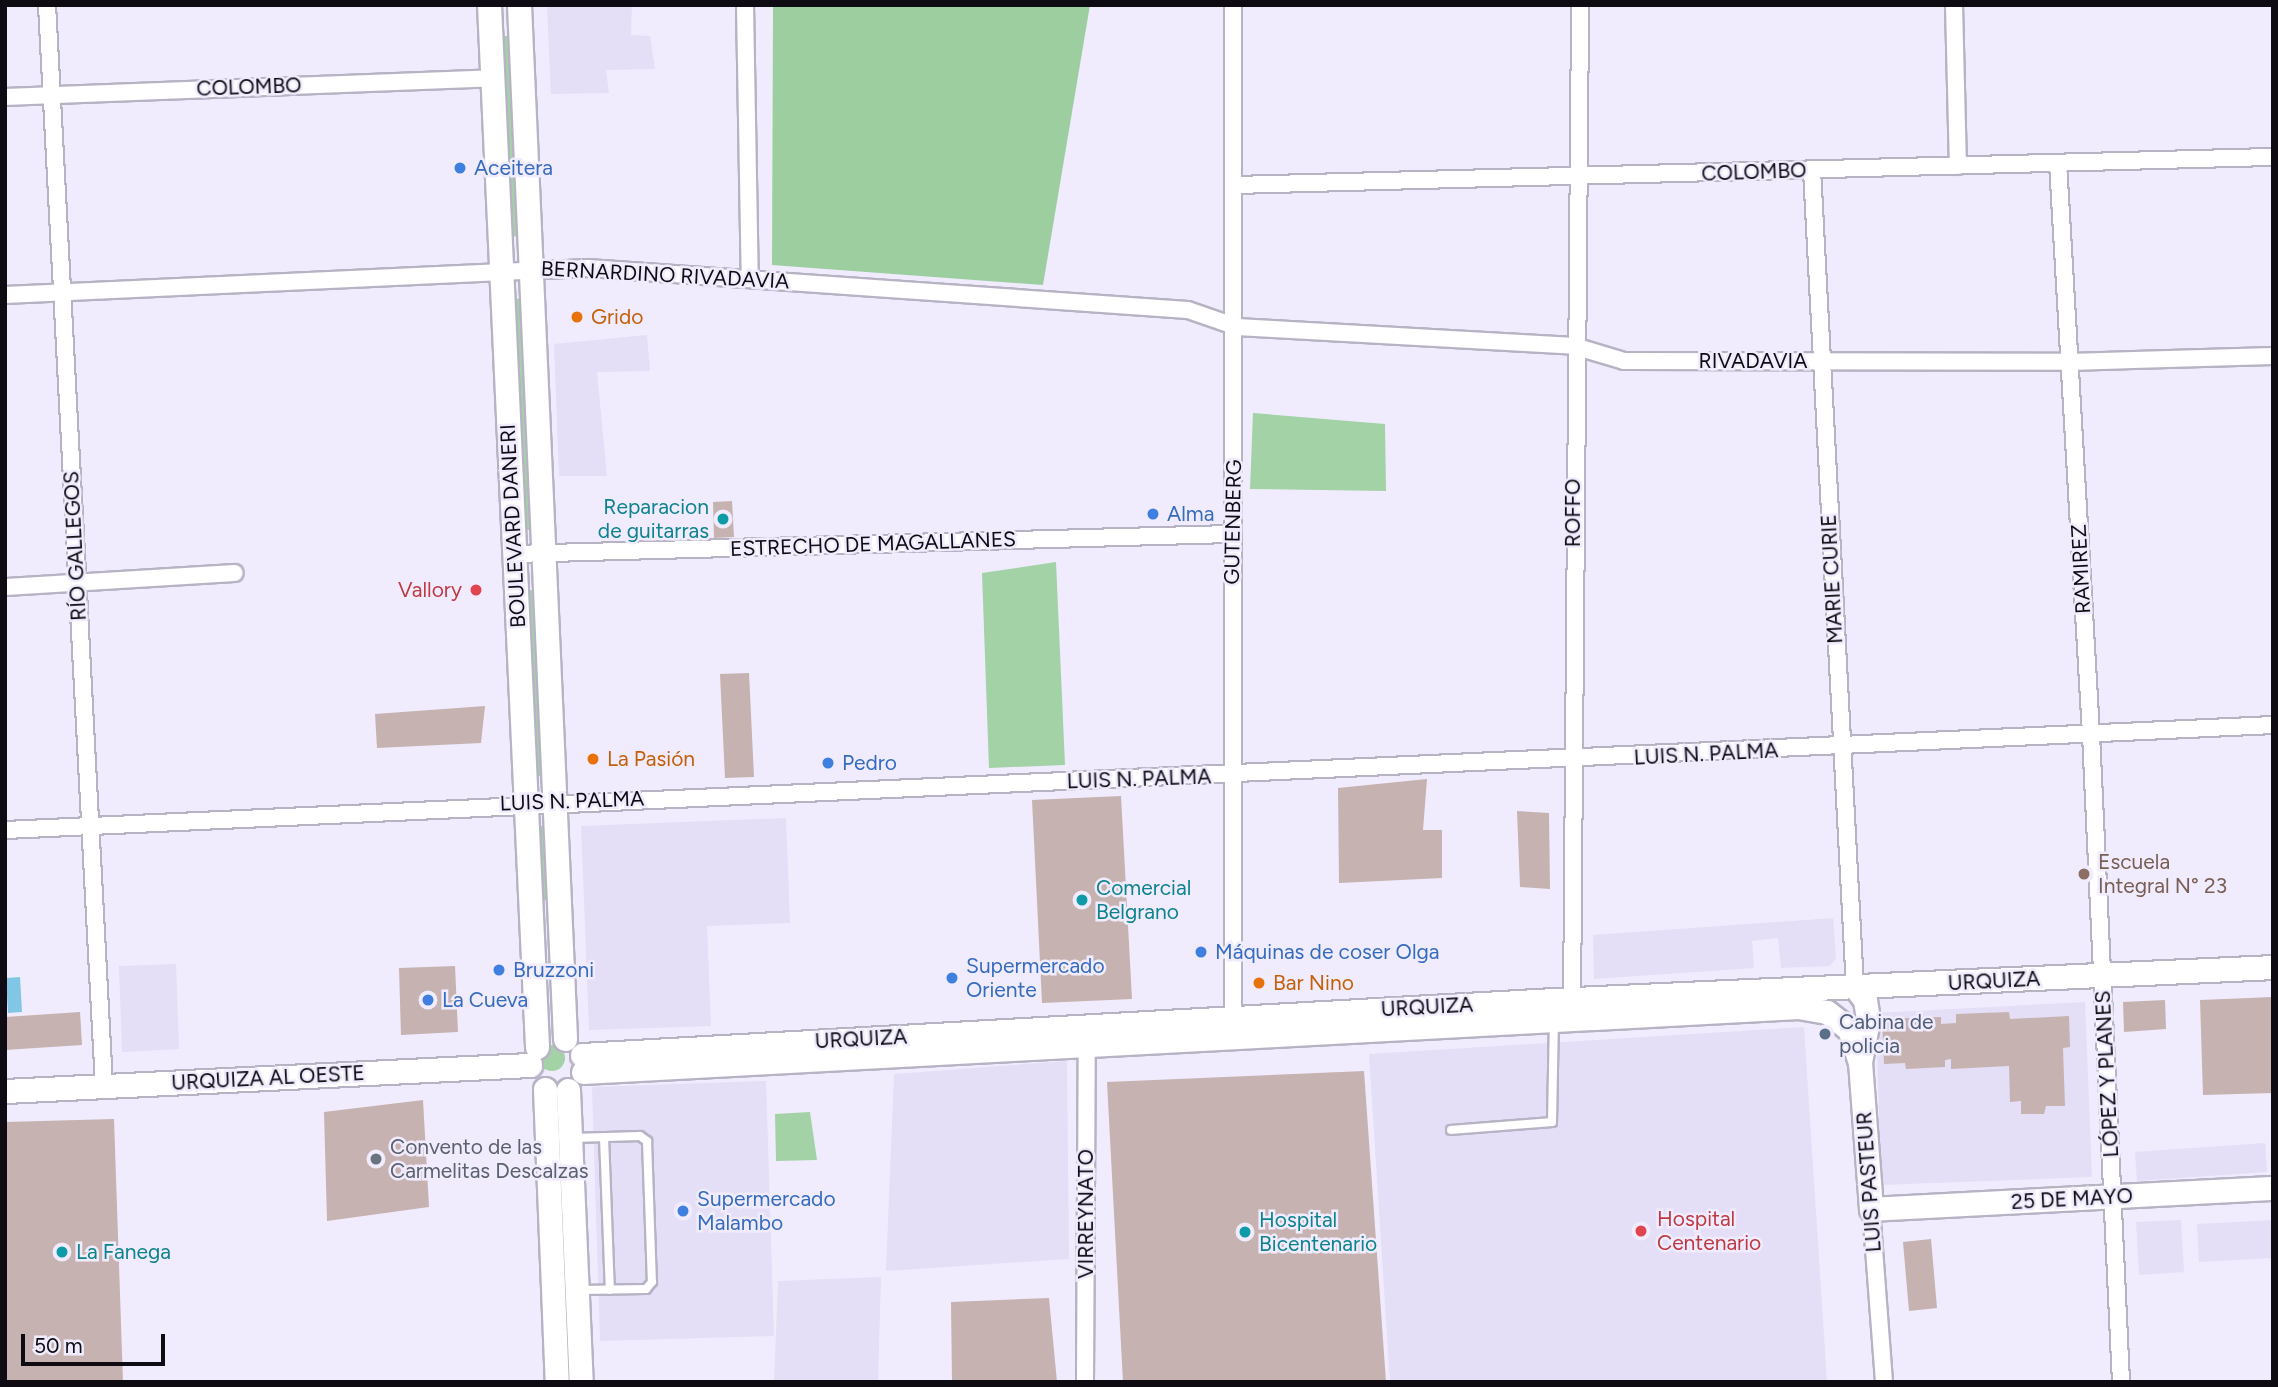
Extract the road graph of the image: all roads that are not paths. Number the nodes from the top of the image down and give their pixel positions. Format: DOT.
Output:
graph roads {
  1 [pos="47,5"];
  2 [pos="745,5"];
  3 [pos="1233,5"];
  4 [pos="1580,5"];
  5 [pos="1954,5"];
  6 [pos="489,13"];
  7 [pos="519,13"];
  8 [pos="492,78"];
  9 [pos="52,94"];
  10 [pos="5,97"];
  11 [pos="2273,157"];
  12 [pos="2058,163"];
  13 [pos="1958,166"];
  14 [pos="1812,170"];
  15 [pos="1580,177"];
  16 [pos="1235,185"];
  17 [pos="531,268"];
  18 [pos="501,270"];
  19 [pos="750,279"];
  20 [pos="60,290"];
  21 [pos="5,295"];
  22 [pos="1237,327"];
  23 [pos="1574,346"];
  24 [pos="2273,356"];
  25 [pos="1822,361"];
  26 [pos="2069,362"];
  27 [pos="1233,534"];
  28 [pos="543,553"];
  29 [pos="514,554"];
  30 [pos="235,573"];
  31 [pos="77,583"];
  32 [pos="5,587"];
  33 [pos="2273,725"];
  34 [pos="2091,734"];
  35 [pos="1840,748"];
  36 [pos="1572,760"];
  37 [pos="1231,775"];
  38 [pos="526,802"];
  39 [pos="554,802"];
  40 [pos="90,825"];
  41 [pos="5,830"];
  42 [pos="531,923"];
  43 [pos="560,923"];
  44 [pos="2273,967"];
  45 [pos="2103,975"];
  46 [pos="1854,987"];
  47 [pos="1563,1011"];
  48 [pos="1233,1028"];
  49 [pos="565,1039"];
  50 [pos="1087,1046"];
  51 [pos="534,1056"];
  52 [pos="1860,1062"];
  53 [pos="583,1064"];
  54 [pos="104,1086"];
  55 [pos="556,1089"];
  56 [pos="5,1091"];
  57 [pos="1451,1130"];
  58 [pos="604,1137"];
  59 [pos="570,1138"];
  60 [pos="2273,1188"];
  61 [pos="2112,1196"];
  62 [pos="1871,1209"];
  63 [pos="577,1290"];
  64 [pos="610,1290"];
  65 [pos="556,1382"];
  66 [pos="581,1382"];
  67 [pos="1086,1382"];
  68 [pos="1885,1382"];
  69 [pos="2121,1382"];
  1 -- 9 [label="street, RÍO GALLEGOS"];
  2 -- 19 [label="street"];
  3 -- 16 [label="street, GUTENBERG"];
  4 -- 15 [label="street, ROFFO"];
  5 -- 13 [label="street"];
  6 -- 7 [label="main road"];
  6 -- 8 [label="main road, BOULEVARD DANERI"];
  7 -- 17 [label="main road, BOULEVARD DANERI"];
  8 -- 9 [label="street, COLOMBO"];
  8 -- 18 [label="main road, BOULEVARD DANERI"];
  9 -- 10 [label="street, COLOMBO"];
  9 -- 20 [label="street, RÍO GALLEGOS"];
  11 -- 12 [label="street, COLOMBO"];
  12 -- 13 [label="street, COLOMBO"];
  12 -- 26 [label="street, RAMIREZ"];
  13 -- 14 [label="street, COLOMBO"];
  14 -- 15 [label="street, COLOMBO"];
  14 -- 25 [label="street, MARIE CURIE"];
  15 -- 16 [label="street, COLOMBO"];
  15 -- 23 [label="street, ROFFO"];
  16 -- 22 [label="street, GUTENBERG"];
  17 -- 18 [label="street, BERNARDINO RIVADAVIA"];
  17 -- 19 [label="street, BERNARDINO RIVADAVIA"];
  17 -- 28 [label="main road, BOULEVARD DANERI"];
  18 -- 20 [label="street, BERNARDINO RIVADAVIA"];
  18 -- 29 [label="main road, BOULEVARD DANERI"];
  19 -- 22 [label="street, BERNARDINO RIVADAVIA"];
  20 -- 21 [label="street, BERNARDINO RIVADAVIA"];
  20 -- 31 [label="street, RÍO GALLEGOS"];
  22 -- 23 [label="street, RIVADAVIA"];
  22 -- 27 [label="street, GUTENBERG"];
  23 -- 25 [label="street, RIVADAVIA"];
  23 -- 36 [label="street, ROFFO"];
  24 -- 26 [label="street, RIVADAVIA"];
  25 -- 26 [label="street, RIVADAVIA"];
  25 -- 35 [label="street, MARIE CURIE"];
  26 -- 34 [label="street, RAMIREZ"];
  27 -- 28 [label="street, ESTRECHO DE MAGALLANES"];
  27 -- 37 [label="street, GUTENBERG"];
  28 -- 29 [label="street, ESTRECHO DE MAGALLANES"];
  28 -- 39 [label="main road, BOULEVARD DANERI"];
  29 -- 38 [label="main road, BOULEVARD DANERI"];
  30 -- 31 [label="street"];
  31 -- 32 [label="street"];
  31 -- 40 [label="street, RÍO GALLEGOS"];
  33 -- 34 [label="street, LUIS N. PALMA"];
  34 -- 35 [label="street, LUIS N. PALMA"];
  34 -- 45 [label="street, RAMIREZ"];
  35 -- 36 [label="street, LUIS N. PALMA"];
  35 -- 46 [label="street, MARIE CURIE"];
  36 -- 37 [label="street, LUIS N. PALMA"];
  36 -- 47 [label="street, ROFFO"];
  37 -- 39 [label="street, LUIS N. PALMA"];
  37 -- 48 [label="street, GUTENBERG"];
  38 -- 39 [label="street, LUIS N. PALMA"];
  38 -- 40 [label="street, LUIS N. PALMA"];
  38 -- 42 [label="main road, BOULEVARD DANERI"];
  39 -- 43 [label="main road, BOULEVARD DANERI"];
  40 -- 41 [label="street, LUIS N. PALMA"];
  40 -- 54 [label="street, RÍO GALLEGOS"];
  42 -- 43 [label="main road"];
  42 -- 51 [label="main road, BOULEVARD DANERI"];
  43 -- 49 [label="main road, BOULEVARD DANERI"];
  44 -- 45 [label="main road, URQUIZA"];
  45 -- 46 [label="main road, URQUIZA"];
  45 -- 61 [label="street, LÓPEZ Y PLANES"];
  46 -- 47 [label="main road, URQUIZA"];
  46 -- 52 [label="main road, LUIS PASTEUR"];
  47 -- 48 [label="main road, URQUIZA"];
  47 -- 52 [label="main road, URQUIZA"];
  47 -- 57 [label="lane"];
  48 -- 50 [label="main road, URQUIZA"];
  48 -- 53 [label="main road, URQUIZA"];
  49 -- 51 [label="main road"];
  49 -- 53 [label="main road"];
  50 -- 53 [label="main road, URQUIZA"];
  50 -- 67 [label="street, VIRREYNATO"];
  51 -- 54 [label="main road, URQUIZA AL OESTE"];
  51 -- 55 [label="main road"];
  52 -- 62 [label="main road, LUIS PASTEUR"];
  53 -- 55 [label="main road"];
  54 -- 56 [label="main road, URQUIZA AL OESTE"];
  55 -- 59 [label="main road"];
  55 -- 65 [label="main road"];
  58 -- 59 [label="lane"];
  58 -- 64 [label="lane"];
  58 -- 64 [label="lane"];
  59 -- 63 [label="main road"];
  60 -- 61 [label="main road, 25 DE MAYO"];
  61 -- 62 [label="main road, 25 DE MAYO"];
  61 -- 69 [label="street, LÓPEZ Y PLANES"];
  62 -- 68 [label="street, LUIS PASTEUR"];
  63 -- 64 [label="lane"];
  63 -- 66 [label="main road"];
}
